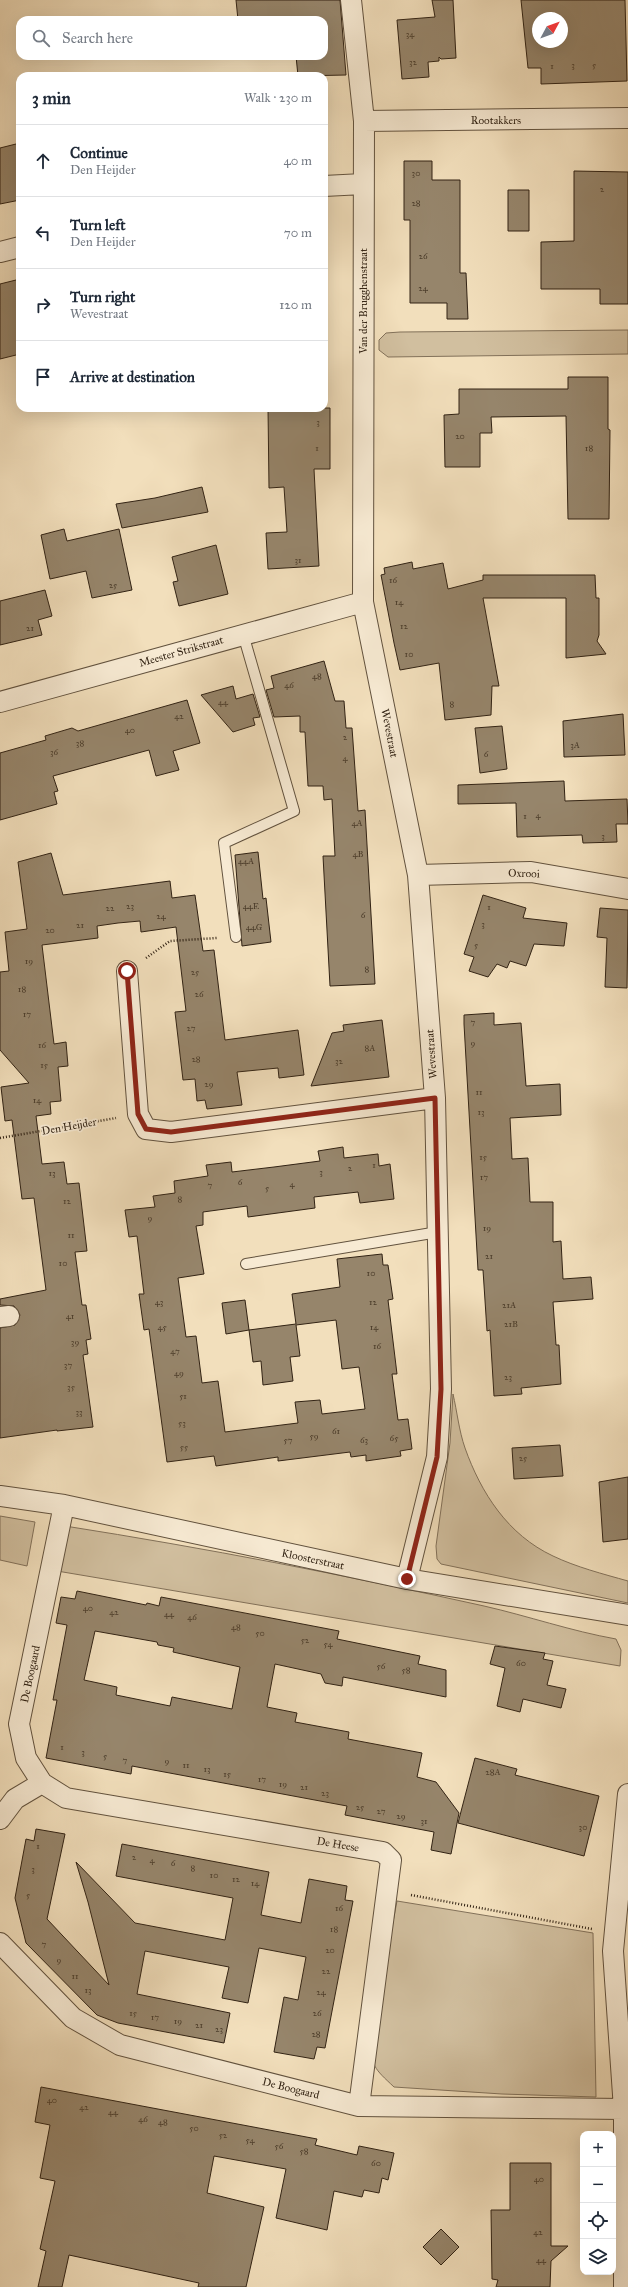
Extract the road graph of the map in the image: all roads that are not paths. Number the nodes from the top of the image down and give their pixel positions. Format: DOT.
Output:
graph roads {
  1 [pos="351,0"];
  2 [pos="628,118"];
  3 [pos="364,121"];
  4 [pos="363,184"];
  5 [pos="328,186"];
  6 [pos="16,248"];
  7 [pos="0,252"];
  8 [pos="363,602"];
  9 [pos="243,634"];
  10 [pos="0,702"];
  11 [pos="418,875"];
  12 [pos="628,889"];
  13 [pos="236,937"];
  14 [pos="127,971"];
  15 [pos="435,1098"];
  16 [pos="438,1232"];
  17 [pos="246,1264"];
  18 [pos="0,1496"];
  19 [pos="64,1505"];
  20 [pos="407,1579"];
  21 [pos="628,1615"];
  22 [pos="42,1783"];
  23 [pos="628,1794"];
  24 [pos="0,1819"];
  25 [pos="0,1943"];
  26 [pos="359,2106"];
  27 [pos="624,2109"];
  28 [pos="624,2287"];
  1 -- 3 [label="street, Van der Brugghenstraat"];
  2 -- 3 [label="street, Rootakkers"];
  3 -- 4 [label="street, Van der Brugghenstraat"];
  4 -- 5 [label="street"];
  4 -- 8 [label="street, Van der Brugghenstraat"];
  6 -- 7 [label="street"];
  8 -- 9 [label="street, Meester Strikstraat"];
  8 -- 11 [label="street, Wevestraat"];
  9 -- 10 [label="street, Meester Strikstraat"];
  9 -- 13 [label="lane"];
  11 -- 12 [label="street, Oxrooi"];
  11 -- 15 [label="street, Wevestraat"];
  14 -- 15 [label="street"];
  15 -- 16 [label="street, Wevestraat"];
  16 -- 17 [label="lane"];
  16 -- 20 [label="street, Wevestraat"];
  18 -- 19 [label="street, Kloosterstraat"];
  19 -- 20 [label="street, Kloosterstraat"];
  19 -- 22 [label="street, De Boogaard"];
  20 -- 21 [label="street, Kloosterstraat"];
  22 -- 24 [label="street"];
  22 -- 26 [label="street, De Heese"];
  23 -- 27 [label="street"];
  25 -- 26 [label="street, De Boogaard"];
  26 -- 27 [label="street, De Boogaard"];
  27 -- 28 [label="street"];
}
